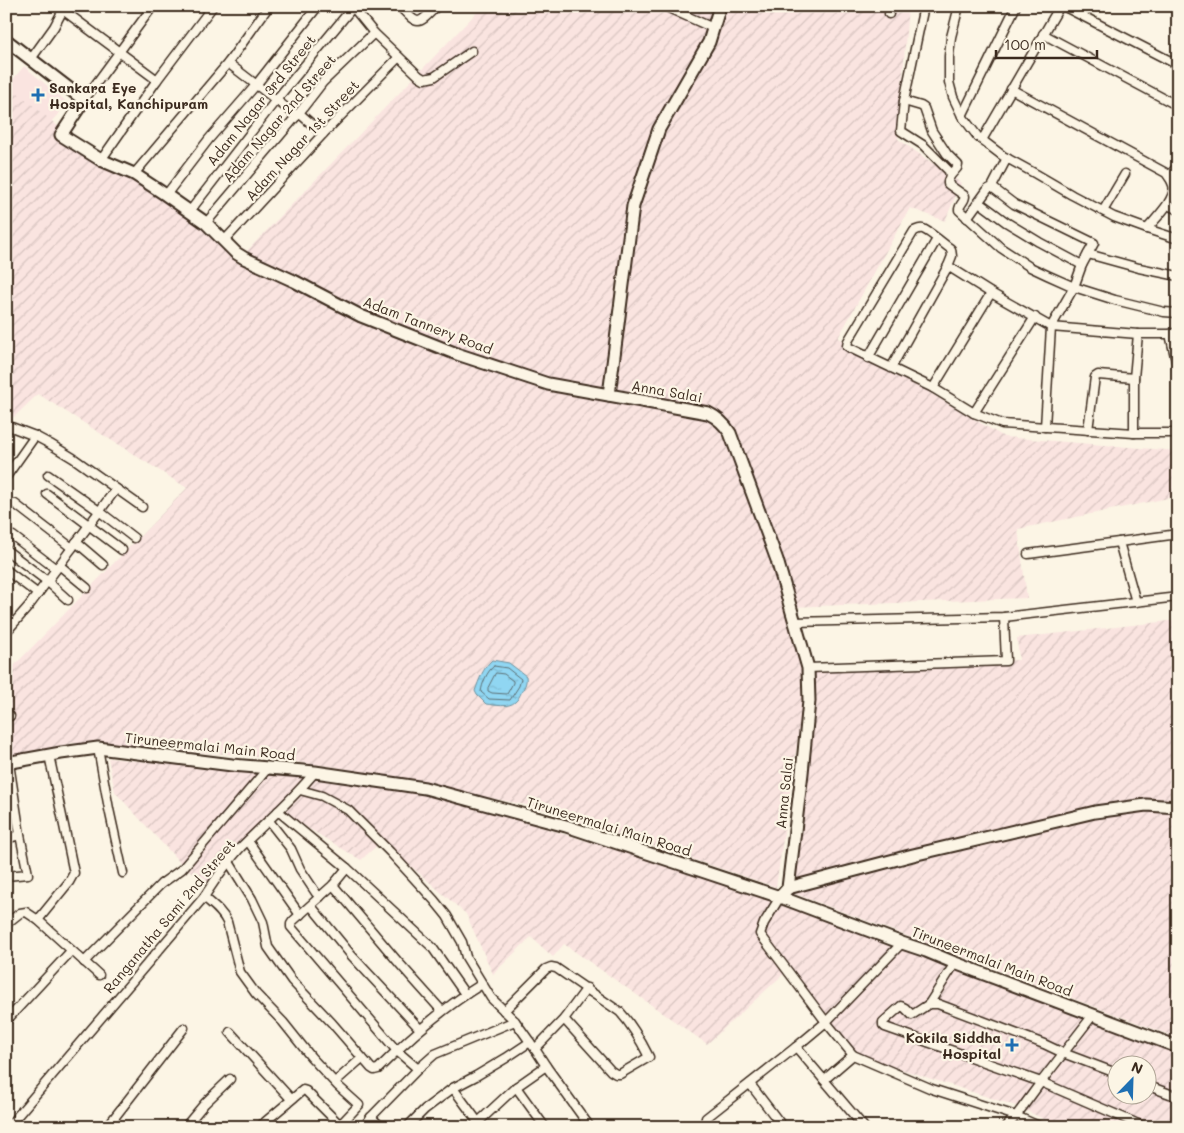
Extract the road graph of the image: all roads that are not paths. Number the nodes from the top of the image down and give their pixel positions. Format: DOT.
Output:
graph roads {
  1 [pos="142,6"];
  2 [pos="213,6"];
  3 [pos="269,6"];
  4 [pos="318,6"];
  5 [pos="352,6"];
  6 [pos="398,6"];
  7 [pos="437,6"];
  8 [pos="664,6"];
  9 [pos="720,6"];
  10 [pos="924,6"];
  11 [pos="958,6"];
  12 [pos="1016,6"];
  13 [pos="1062,6"];
  14 [pos="151,9"];
  15 [pos="713,28"];
  16 [pos="374,33"];
  17 [pos="1042,34"];
  18 [pos="6,40"];
  19 [pos="472,51"];
  20 [pos="120,52"];
  21 [pos="399,57"];
  22 [pos="31,59"];
  23 [pos="228,63"];
  24 [pos="1178,65"];
  25 [pos="157,80"];
  26 [pos="256,85"];
  27 [pos="1011,89"];
  28 [pos="84,100"];
  29 [pos="276,100"];
  30 [pos="904,101"];
  31 [pos="1178,106"];
  32 [pos="298,115"];
  33 [pos="962,116"];
  34 [pos="323,134"];
  35 [pos="982,140"];
  36 [pos="1007,158"];
  37 [pos="101,160"];
  38 [pos="1178,164"];
  39 [pos="134,174"];
  40 [pos="1125,174"];
  41 [pos="950,176"];
  42 [pos="1170,178"];
  43 [pos="992,187"];
  44 [pos="166,194"];
  45 [pos="979,202"];
  46 [pos="1169,203"];
  47 [pos="1178,210"];
  48 [pos="190,211"];
  49 [pos="1103,211"];
  50 [pos="967,218"];
  51 [pos="206,223"];
  52 [pos="1147,229"];
  53 [pos="936,239"];
  54 [pos="1178,239"];
  55 [pos="224,241"];
  56 [pos="1088,254"];
  57 [pos="1082,265"];
  58 [pos="948,266"];
  59 [pos="1178,276"];
  60 [pos="1074,288"];
  61 [pos="991,293"];
  62 [pos="1178,313"];
  63 [pos="1035,317"];
  64 [pos="1051,327"];
  65 [pos="1174,333"];
  66 [pos="1138,334"];
  67 [pos="868,358"];
  68 [pos="891,368"];
  69 [pos="1178,370"];
  70 [pos="1134,378"];
  71 [pos="933,388"];
  72 [pos="610,395"];
  73 [pos="974,412"];
  74 [pos="6,425"];
  75 [pos="1045,427"];
  76 [pos="1088,430"];
  77 [pos="1178,432"];
  78 [pos="1134,433"];
  79 [pos="35,436"];
  80 [pos="48,475"];
  81 [pos="6,477"];
  82 [pos="116,489"];
  83 [pos="46,494"];
  84 [pos="15,504"];
  85 [pos="142,507"];
  86 [pos="99,511"];
  87 [pos="89,525"];
  88 [pos="1178,534"];
  89 [pos="13,536"];
  90 [pos="134,538"];
  91 [pos="1119,542"];
  92 [pos="74,545"];
  93 [pos="6,550"];
  94 [pos="122,550"];
  95 [pos="1028,554"];
  96 [pos="103,565"];
  97 [pos="57,567"];
  98 [pos="6,570"];
  99 [pos="47,581"];
  100 [pos="87,588"];
  101 [pos="38,594"];
  102 [pos="1178,597"];
  103 [pos="68,600"];
  104 [pos="1136,602"];
  105 [pos="1004,617"];
  106 [pos="794,622"];
  107 [pos="6,632"];
  108 [pos="808,668"];
  109 [pos="98,748"];
  110 [pos="49,755"];
  111 [pos="8,763"];
  112 [pos="268,768"];
  113 [pos="315,772"];
  114 [pos="300,790"];
  115 [pos="1178,806"];
  116 [pos="278,811"];
  117 [pos="269,822"];
  118 [pos="20,835"];
  119 [pos="6,839"];
  120 [pos="248,841"];
  121 [pos="229,862"];
  122 [pos="348,868"];
  123 [pos="123,873"];
  124 [pos="6,876"];
  125 [pos="333,886"];
  126 [pos="784,893"];
  127 [pos="204,897"];
  128 [pos="320,897"];
  129 [pos="311,906"];
  130 [pos="300,915"];
  131 [pos="38,920"];
  132 [pos="6,924"];
  133 [pos="902,943"];
  134 [pos="71,951"];
  135 [pos="84,962"];
  136 [pos="955,963"];
  137 [pos="99,975"];
  138 [pos="482,984"];
  139 [pos="588,988"];
  140 [pos="465,994"];
  141 [pos="929,1004"];
  142 [pos="442,1011"];
  143 [pos="504,1011"];
  144 [pos="1092,1015"];
  145 [pos="564,1019"];
  146 [pos="6,1020"];
  147 [pos="515,1021"];
  148 [pos="826,1022"];
  149 [pos="184,1028"];
  150 [pos="420,1029"];
  151 [pos="230,1032"];
  152 [pos="533,1045"];
  153 [pos="796,1047"];
  154 [pos="1178,1047"];
  155 [pos="397,1051"];
  156 [pos="1063,1053"];
  157 [pos="853,1055"];
  158 [pos="362,1058"];
  159 [pos="546,1066"];
  160 [pos="418,1069"];
  161 [pos="1106,1070"];
  162 [pos="230,1079"];
  163 [pos="824,1080"];
  164 [pos="335,1082"];
  165 [pos="1041,1082"];
  166 [pos="750,1084"];
  167 [pos="516,1087"];
  168 [pos="453,1088"];
  169 [pos="1156,1089"];
  170 [pos="1178,1097"];
  171 [pos="291,1099"];
  172 [pos="1016,1116"];
  173 [pos="371,1118"];
  174 [pos="476,1124"];
  175 [pos="265,1125"];
  176 [pos="341,1126"];
  177 [pos="8,1127"];
  178 [pos="107,1127"];
  179 [pos="185,1127"];
  180 [pos="364,1127"];
  181 [pos="381,1127"];
  182 [pos="407,1127"];
  183 [pos="545,1127"];
  184 [pos="590,1127"];
  185 [pos="712,1127"];
  186 [pos="783,1127"];
  187 [pos="864,1127"];
  188 [pos="1006,1127"];
  189 [pos="1041,1127"];
  190 [pos="1145,1127"];
  1 -- 14 [label="street"];
  2 -- 25 [label="street"];
  3 -- 23 [label="street"];
  4 -- 26 [label="street"];
  5 -- 16 [label="street"];
  5 -- 29 [label="street, Adam Nagar 3rd Street"];
  6 -- 7 [label="street"];
  8 -- 15 [label="street"];
  9 -- 15 [label="street, Anna Salai"];
  10 -- 30 [label="street"];
  11 -- 33 [label="street"];
  12 -- 33 [label="street"];
  13 -- 17 [label="street"];
  13 -- 24 [label="street"];
  14 -- 20 [label="street"];
  15 -- 72 [label="street, Anna Salai"];
  16 -- 21 [label="street"];
  16 -- 32 [label="street, Adam Nagar 2nd Street"];
  17 -- 27 [label="street"];
  17 -- 31 [label="street"];
  18 -- 22 [label="street"];
  19 -- 21 [label="street"];
  20 -- 22 [label="street"];
  20 -- 25 [label="street"];
  20 -- 28 [label="street"];
  21 -- 34 [label="street, Adam Nagar 1st Street"];
  22 -- 28 [label="street"];
  23 -- 26 [label="street"];
  23 -- 39 [label="street"];
  25 -- 37 [label="street"];
  26 -- 29 [label="street"];
  26 -- 44 [label="street"];
  27 -- 35 [label="street"];
  27 -- 42 [label="street"];
  28 -- 37 [label="street, Adam Tannery Road"];
  29 -- 32 [label="street"];
  29 -- 48 [label="street, Adam Nagar 3rd Street"];
  30 -- 41 [label="street"];
  30 -- 41 [label="street"];
  32 -- 34 [label="street"];
  32 -- 51 [label="street, Adam Nagar 2nd Street"];
  33 -- 35 [label="street"];
  34 -- 55 [label="street, Adam Nagar 1st Street"];
  35 -- 36 [label="street"];
  36 -- 43 [label="street"];
  36 -- 49 [label="street"];
  37 -- 39 [label="street, Adam Tannery Road"];
  38 -- 42 [label="street"];
  39 -- 44 [label="street, Adam Tannery Road"];
  40 -- 49 [label="street"];
  41 -- 50 [label="street"];
  42 -- 46 [label="street"];
  43 -- 45 [label="street"];
  43 -- 56 [label="street"];
  44 -- 48 [label="street, Adam Tannery Road"];
  45 -- 50 [label="street"];
  45 -- 57 [label="street"];
  46 -- 47 [label="street"];
  46 -- 52 [label="street"];
  48 -- 51 [label="street, Adam Tannery Road"];
  49 -- 52 [label="street"];
  50 -- 60 [label="street"];
  51 -- 55 [label="street, Adam Tannery Road"];
  52 -- 54 [label="street"];
  53 -- 58 [label="street"];
  53 -- 67 [label="street"];
  53 -- 67 [label="street"];
  55 -- 72 [label="street, Adam Tannery Road"];
  56 -- 57 [label="street"];
  56 -- 59 [label="street"];
  57 -- 60 [label="street"];
  58 -- 61 [label="street"];
  58 -- 68 [label="street"];
  60 -- 62 [label="street"];
  60 -- 64 [label="street"];
  61 -- 63 [label="street"];
  61 -- 71 [label="street"];
  63 -- 64 [label="street"];
  63 -- 73 [label="street"];
  64 -- 66 [label="street"];
  64 -- 75 [label="street"];
  65 -- 66 [label="street"];
  65 -- 69 [label="street"];
  66 -- 70 [label="street"];
  67 -- 68 [label="street"];
  68 -- 71 [label="street"];
  70 -- 76 [label="street"];
  70 -- 78 [label="street"];
  71 -- 73 [label="street"];
  72 -- 106 [label="street, Anna Salai"];
  73 -- 75 [label="street"];
  74 -- 79 [label="street"];
  75 -- 76 [label="street"];
  76 -- 78 [label="street"];
  77 -- 78 [label="street"];
  79 -- 81 [label="street"];
  79 -- 82 [label="street"];
  80 -- 86 [label="street"];
  82 -- 85 [label="street"];
  82 -- 86 [label="street"];
  83 -- 87 [label="street"];
  84 -- 92 [label="street"];
  86 -- 87 [label="street"];
  86 -- 90 [label="street"];
  87 -- 92 [label="street"];
  87 -- 94 [label="street"];
  88 -- 91 [label="street"];
  89 -- 97 [label="street"];
  91 -- 95 [label="street"];
  91 -- 104 [label="street"];
  92 -- 96 [label="street"];
  92 -- 97 [label="street"];
  93 -- 99 [label="street"];
  97 -- 99 [label="street"];
  97 -- 100 [label="street"];
  98 -- 101 [label="street"];
  99 -- 101 [label="street"];
  99 -- 103 [label="street"];
  101 -- 107 [label="street"];
  102 -- 104 [label="street"];
  104 -- 105 [label="street"];
  105 -- 106 [label="street"];
  105 -- 108 [label="street"];
  106 -- 108 [label="street, Anna Salai"];
  108 -- 126 [label="street, Anna Salai"];
  109 -- 110 [label="street, Tiruneermalai Main Road"];
  109 -- 112 [label="street, Tiruneermalai Main Road"];
  109 -- 123 [label="street"];
  110 -- 111 [label="street, Tiruneermalai Main Road"];
  110 -- 131 [label="street"];
  111 -- 118 [label="street"];
  112 -- 113 [label="street, Tiruneermalai Main Road"];
  112 -- 135 [label="street"];
  113 -- 114 [label="street, Ranganatha Sami 2nd Street"];
  113 -- 126 [label="street, Tiruneermalai Main Road"];
  114 -- 116 [label="street, Ranganatha Sami 2nd Street"];
  114 -- 138 [label="street"];
  115 -- 126 [label="street"];
  116 -- 117 [label="street, Ranganatha Sami 2nd Street"];
  116 -- 122 [label="street"];
  117 -- 120 [label="street, Ranganatha Sami 2nd Street"];
  117 -- 128 [label="street"];
  118 -- 119 [label="street"];
  118 -- 124 [label="street"];
  120 -- 121 [label="street, Ranganatha Sami 2nd Street"];
  120 -- 130 [label="street"];
  121 -- 127 [label="street, Ranganatha Sami 2nd Street"];
  121 -- 158 [label="street"];
  122 -- 125 [label="street"];
  122 -- 140 [label="street"];
  125 -- 128 [label="street"];
  125 -- 142 [label="street"];
  126 -- 133 [label="street, Tiruneermalai Main Road"];
  126 -- 148 [label="street"];
  127 -- 164 [label="street"];
  127 -- 177 [label="street, Ranganatha Sami 2nd Street"];
  128 -- 129 [label="street"];
  129 -- 130 [label="street"];
  129 -- 150 [label="street"];
  130 -- 155 [label="street"];
  131 -- 132 [label="street"];
  131 -- 134 [label="street"];
  133 -- 136 [label="street, Tiruneermalai Main Road"];
  133 -- 148 [label="street"];
  134 -- 135 [label="street"];
  134 -- 146 [label="street"];
  135 -- 137 [label="street"];
  136 -- 141 [label="street"];
  136 -- 144 [label="street, Tiruneermalai Main Road"];
  138 -- 140 [label="street"];
  138 -- 143 [label="street"];
  139 -- 143 [label="street"];
  139 -- 145 [label="street"];
  139 -- 145 [label="street"];
  140 -- 142 [label="street"];
  141 -- 156 [label="street"];
  141 -- 165 [label="street"];
  142 -- 150 [label="street"];
  143 -- 147 [label="street"];
  144 -- 154 [label="street, Tiruneermalai Main Road"];
  144 -- 156 [label="street"];
  145 -- 152 [label="street"];
  147 -- 152 [label="street"];
  147 -- 160 [label="street"];
  148 -- 153 [label="street"];
  148 -- 157 [label="street"];
  149 -- 178 [label="street"];
  150 -- 155 [label="street"];
  151 -- 171 [label="street"];
  152 -- 159 [label="street"];
  152 -- 168 [label="street"];
  153 -- 163 [label="street"];
  153 -- 166 [label="street"];
  155 -- 158 [label="street"];
  155 -- 160 [label="street"];
  156 -- 161 [label="street"];
  156 -- 165 [label="street"];
  157 -- 163 [label="street"];
  157 -- 172 [label="street"];
  158 -- 164 [label="street"];
  159 -- 167 [label="street"];
  159 -- 184 [label="street"];
  160 -- 173 [label="street"];
  162 -- 179 [label="street"];
  163 -- 187 [label="street"];
  164 -- 176 [label="street"];
  165 -- 172 [label="street"];
  165 -- 190 [label="street"];
  166 -- 185 [label="street"];
  166 -- 186 [label="street"];
  167 -- 174 [label="street"];
  167 -- 183 [label="street"];
  168 -- 174 [label="street"];
  168 -- 182 [label="street"];
  169 -- 170 [label="street"];
  171 -- 175 [label="street"];
  171 -- 176 [label="street"];
  172 -- 188 [label="street"];
  172 -- 189 [label="street"];
  173 -- 180 [label="street"];
  173 -- 181 [label="street"];
}
